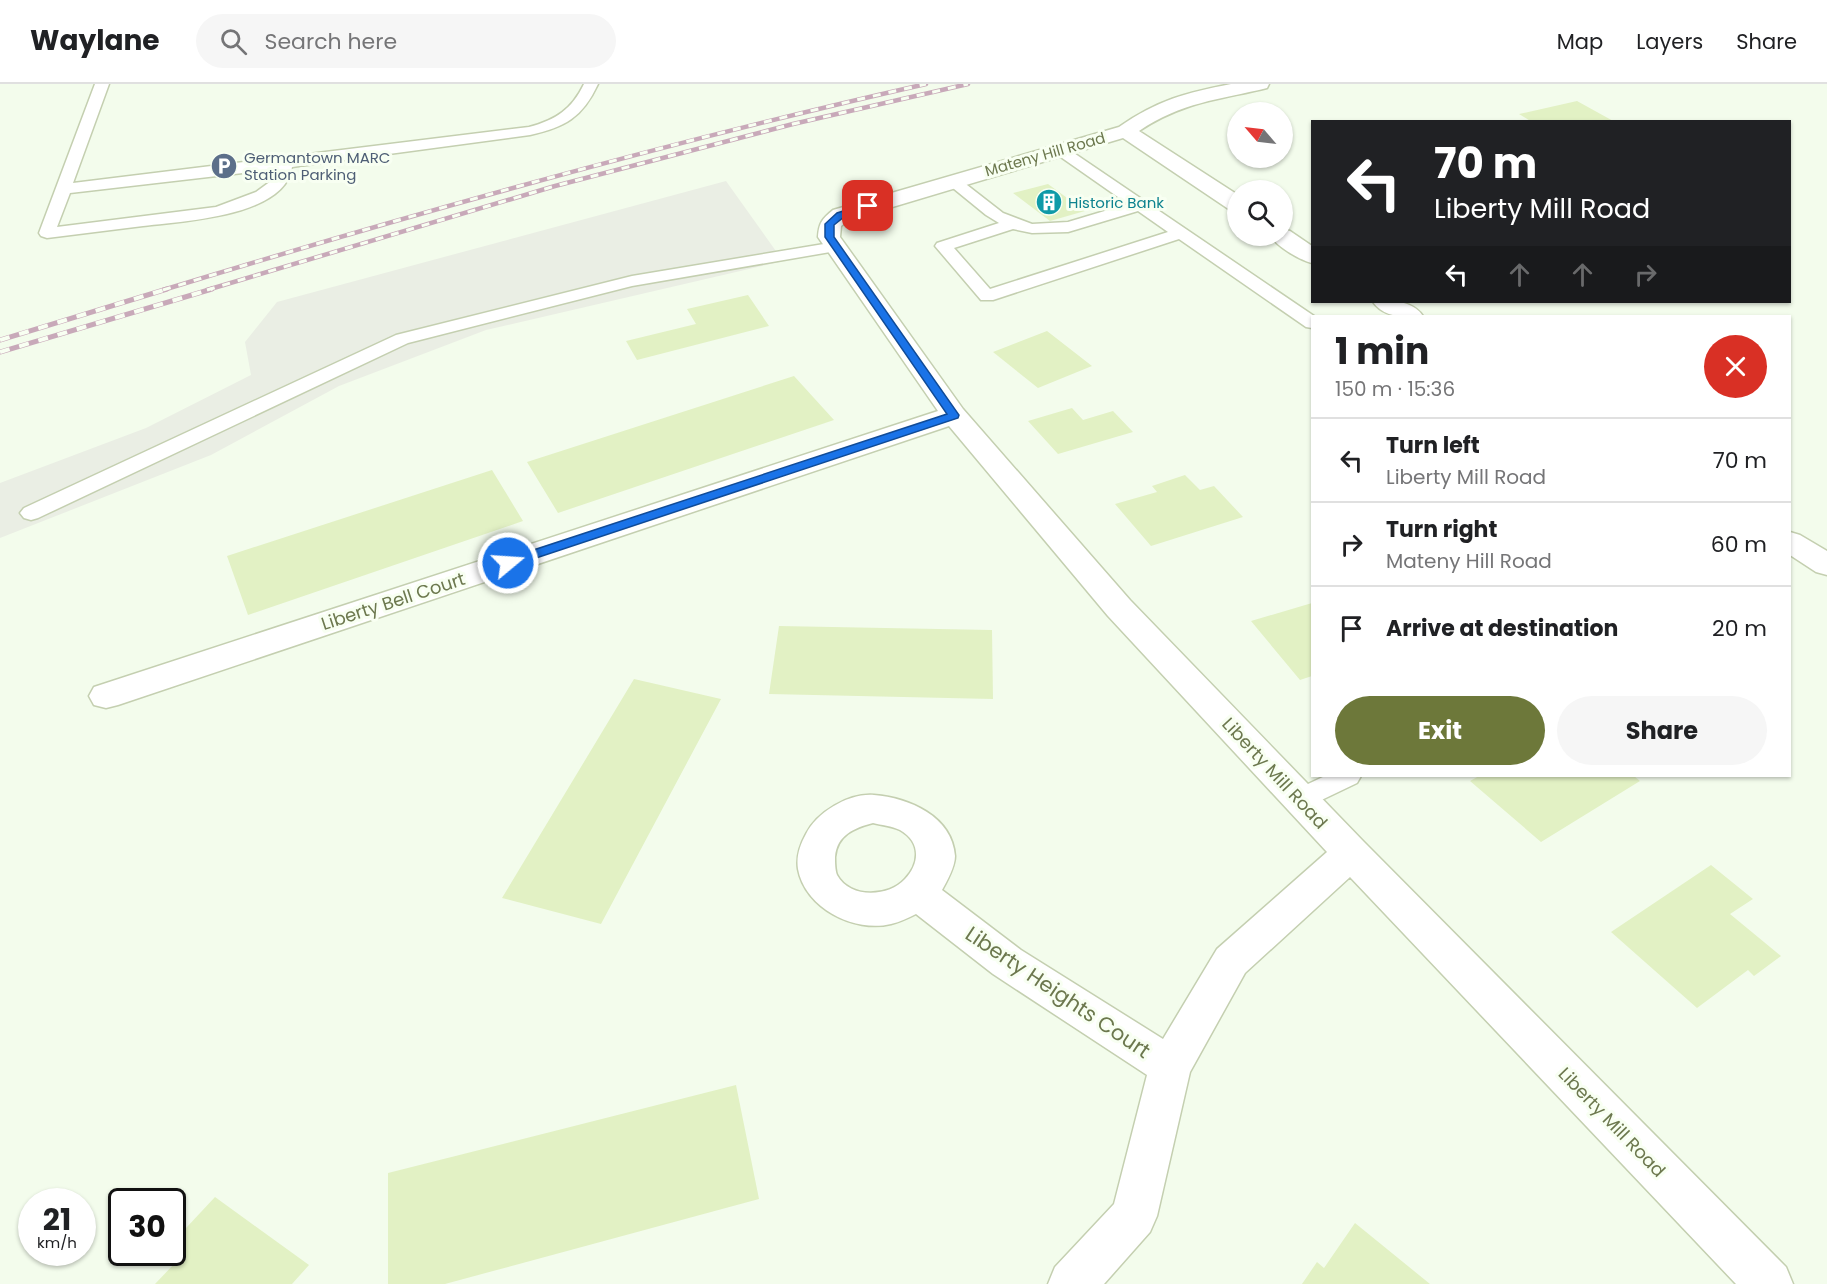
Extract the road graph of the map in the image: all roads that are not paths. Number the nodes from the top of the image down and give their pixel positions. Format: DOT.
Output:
graph roads {
  1 [pos="102,84"];
  2 [pos="591,84"];
  3 [pos="1260,84"];
  4 [pos="1126,131"];
  5 [pos="1060,150"];
  6 [pos="285,163"];
  7 [pos="953,181"];
  8 [pos="63,189"];
  9 [pos="1227,199"];
  10 [pos="1140,205"];
  11 [pos="1013,224"];
  12 [pos="1180,232"];
  13 [pos="833,236"];
  14 [pos="1293,243"];
  15 [pos="1311,255"];
  16 [pos="1388,303"];
  17 [pos="1409,315"];
  18 [pos="1311,322"];
  19 [pos="954,415"];
  20 [pos="31,513"];
  21 [pos="1791,543"];
  22 [pos="1827,565"];
  23 [pos="106,696"];
  24 [pos="1346,777"];
  25 [pos="1300,799"];
  26 [pos="1351,853"];
  27 [pos="919,894"];
  28 [pos="1170,1067"];
  29 [pos="1072,1284"];
  30 [pos="1769,1284"];
  1 -- 8 [label="lane"];
  2 -- 6 [label="lane"];
  3 -- 4 [label="street, Mateny Hill Road"];
  4 -- 5 [label="street, Mateny Hill Road"];
  4 -- 9 [label="street"];
  5 -- 7 [label="street, Mateny Hill Road"];
  5 -- 10 [label="lane"];
  6 -- 8 [label="lane"];
  6 -- 8 [label="lane"];
  7 -- 11 [label="lane"];
  7 -- 13 [label="street, Mateny Hill Road"];
  10 -- 11 [label="lane"];
  10 -- 12 [label="lane"];
  11 -- 12 [label="lane"];
  12 -- 18 [label="lane"];
  13 -- 19 [label="street, Liberty Mill Road"];
  13 -- 20 [label="lane"];
  14 -- 15 [label="street"];
  16 -- 17 [label="street"];
  19 -- 23 [label="street, Liberty Bell Court"];
  19 -- 25 [label="street, Liberty Mill Road"];
  21 -- 22 [label="street"];
  24 -- 25 [label="lane"];
  25 -- 26 [label="street, Liberty Mill Road"];
  26 -- 28 [label="street"];
  26 -- 30 [label="street, Liberty Mill Road"];
  27 -- 28 [label="street, Liberty Heights Court"];
  28 -- 29 [label="street"];
}
